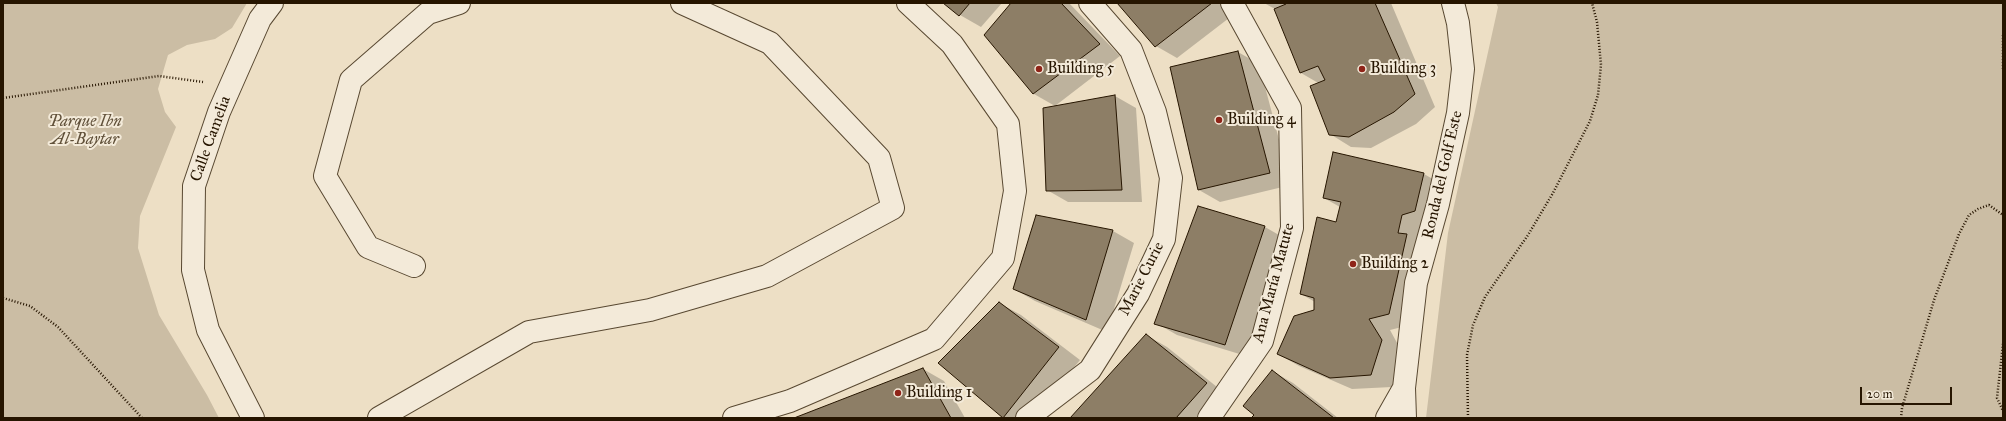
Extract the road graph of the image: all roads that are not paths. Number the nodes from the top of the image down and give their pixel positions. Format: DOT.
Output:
graph roads {
  1 [pos="272,3"];
  2 [pos="459,3"];
  3 [pos="682,3"];
  4 [pos="908,3"];
  5 [pos="1090,3"];
  6 [pos="1232,3"];
  7 [pos="1453,3"];
  8 [pos="414,266"];
  9 [pos="1404,388"];
  10 [pos="253,418"];
  11 [pos="379,418"];
  12 [pos="734,418"];
  13 [pos="1027,418"];
  14 [pos="1209,418"];
  15 [pos="1387,418"];
  16 [pos="1405,418"];
  1 -- 10 [label="street, Calle Camelia"];
  2 -- 8 [label="street"];
  3 -- 11 [label="street"];
  4 -- 12 [label="street"];
  5 -- 13 [label="street, Marie Curie"];
  6 -- 14 [label="street, Ana María Matute"];
  7 -- 9 [label="street, Ronda del Golf Este"];
  9 -- 15 [label="street"];
  9 -- 16 [label="street, Ronda del Golf Este"];
}
